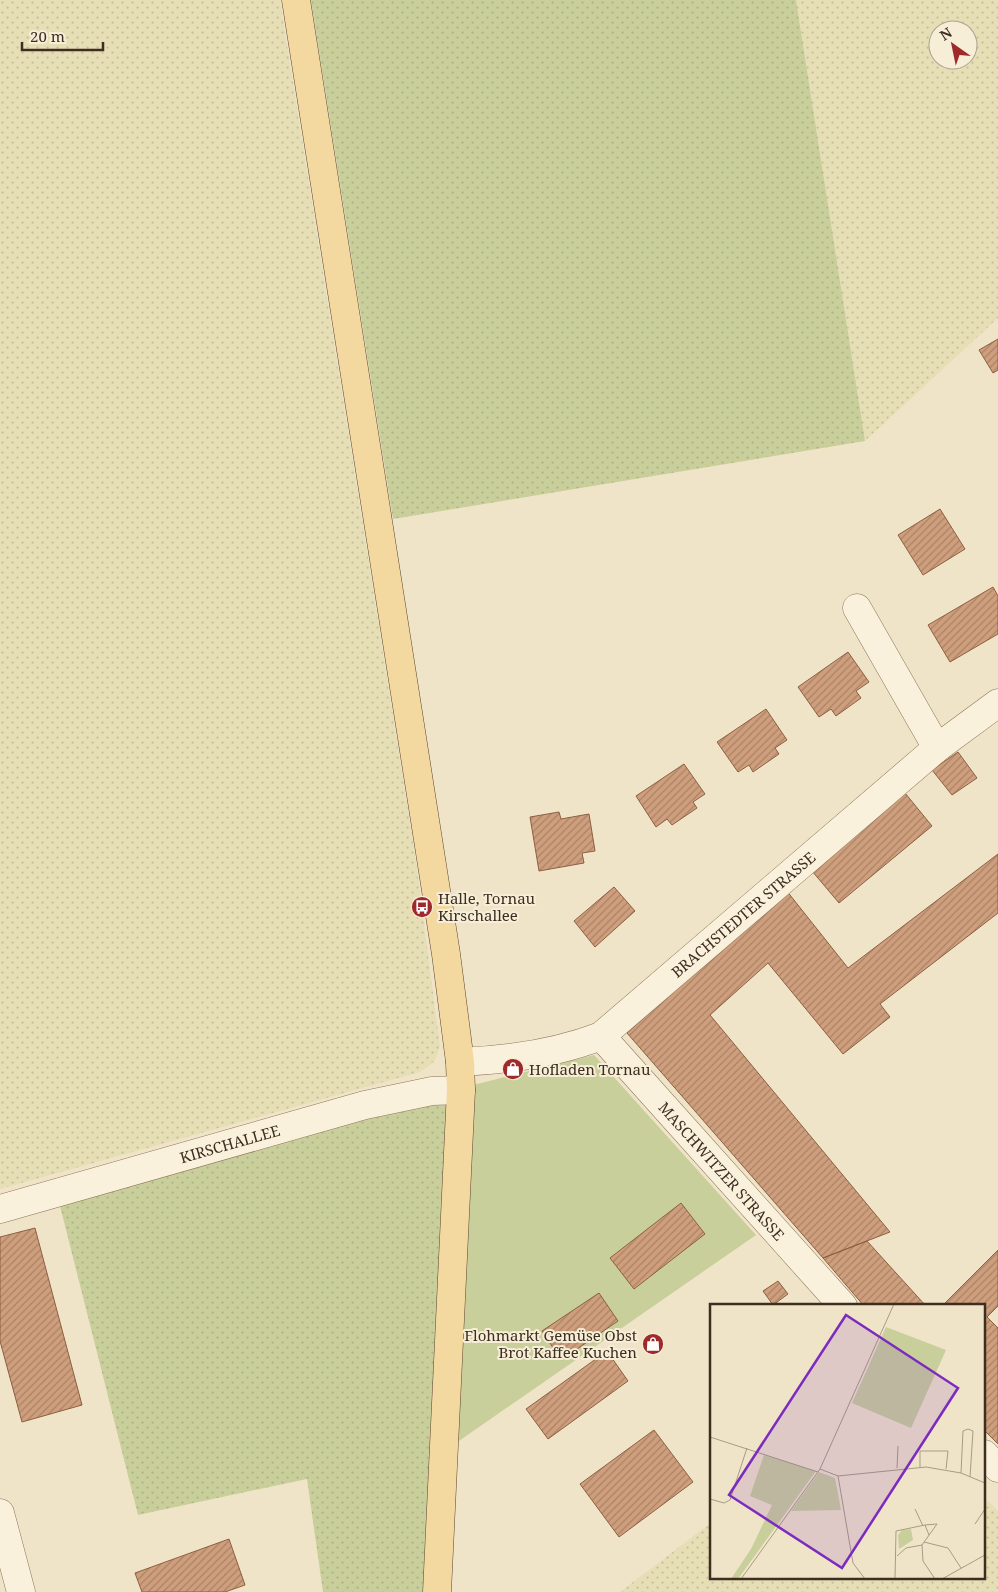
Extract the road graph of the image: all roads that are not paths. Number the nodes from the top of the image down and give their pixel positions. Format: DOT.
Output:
graph roads {
  1 [pos="296,0"];
  2 [pos="857,608"];
  3 [pos="998,703"];
  4 [pos="937,748"];
  5 [pos="601,1036"];
  6 [pos="460,1062"];
  7 [pos="461,1090"];
  8 [pos="0,1209"];
  9 [pos="841,1304"];
  10 [pos="986,1456"];
  11 [pos="998,1468"];
  12 [pos="0,1513"];
  13 [pos="21,1592"];
  14 [pos="437,1592"];
  1 -- 6 [label="main road"];
  2 -- 4 [label="street"];
  3 -- 4 [label="street, BRACHSTEDTER STRASSE"];
  4 -- 5 [label="street, BRACHSTEDTER STRASSE"];
  5 -- 6 [label="street, BRACHSTEDTER STRASSE"];
  5 -- 9 [label="street, MASCHWITZER STRASSE"];
  6 -- 7 [label="main road"];
  7 -- 8 [label="street, KIRSCHALLEE"];
  7 -- 14 [label="main road"];
  10 -- 11 [label="street"];
  12 -- 13 [label="street"];
}
